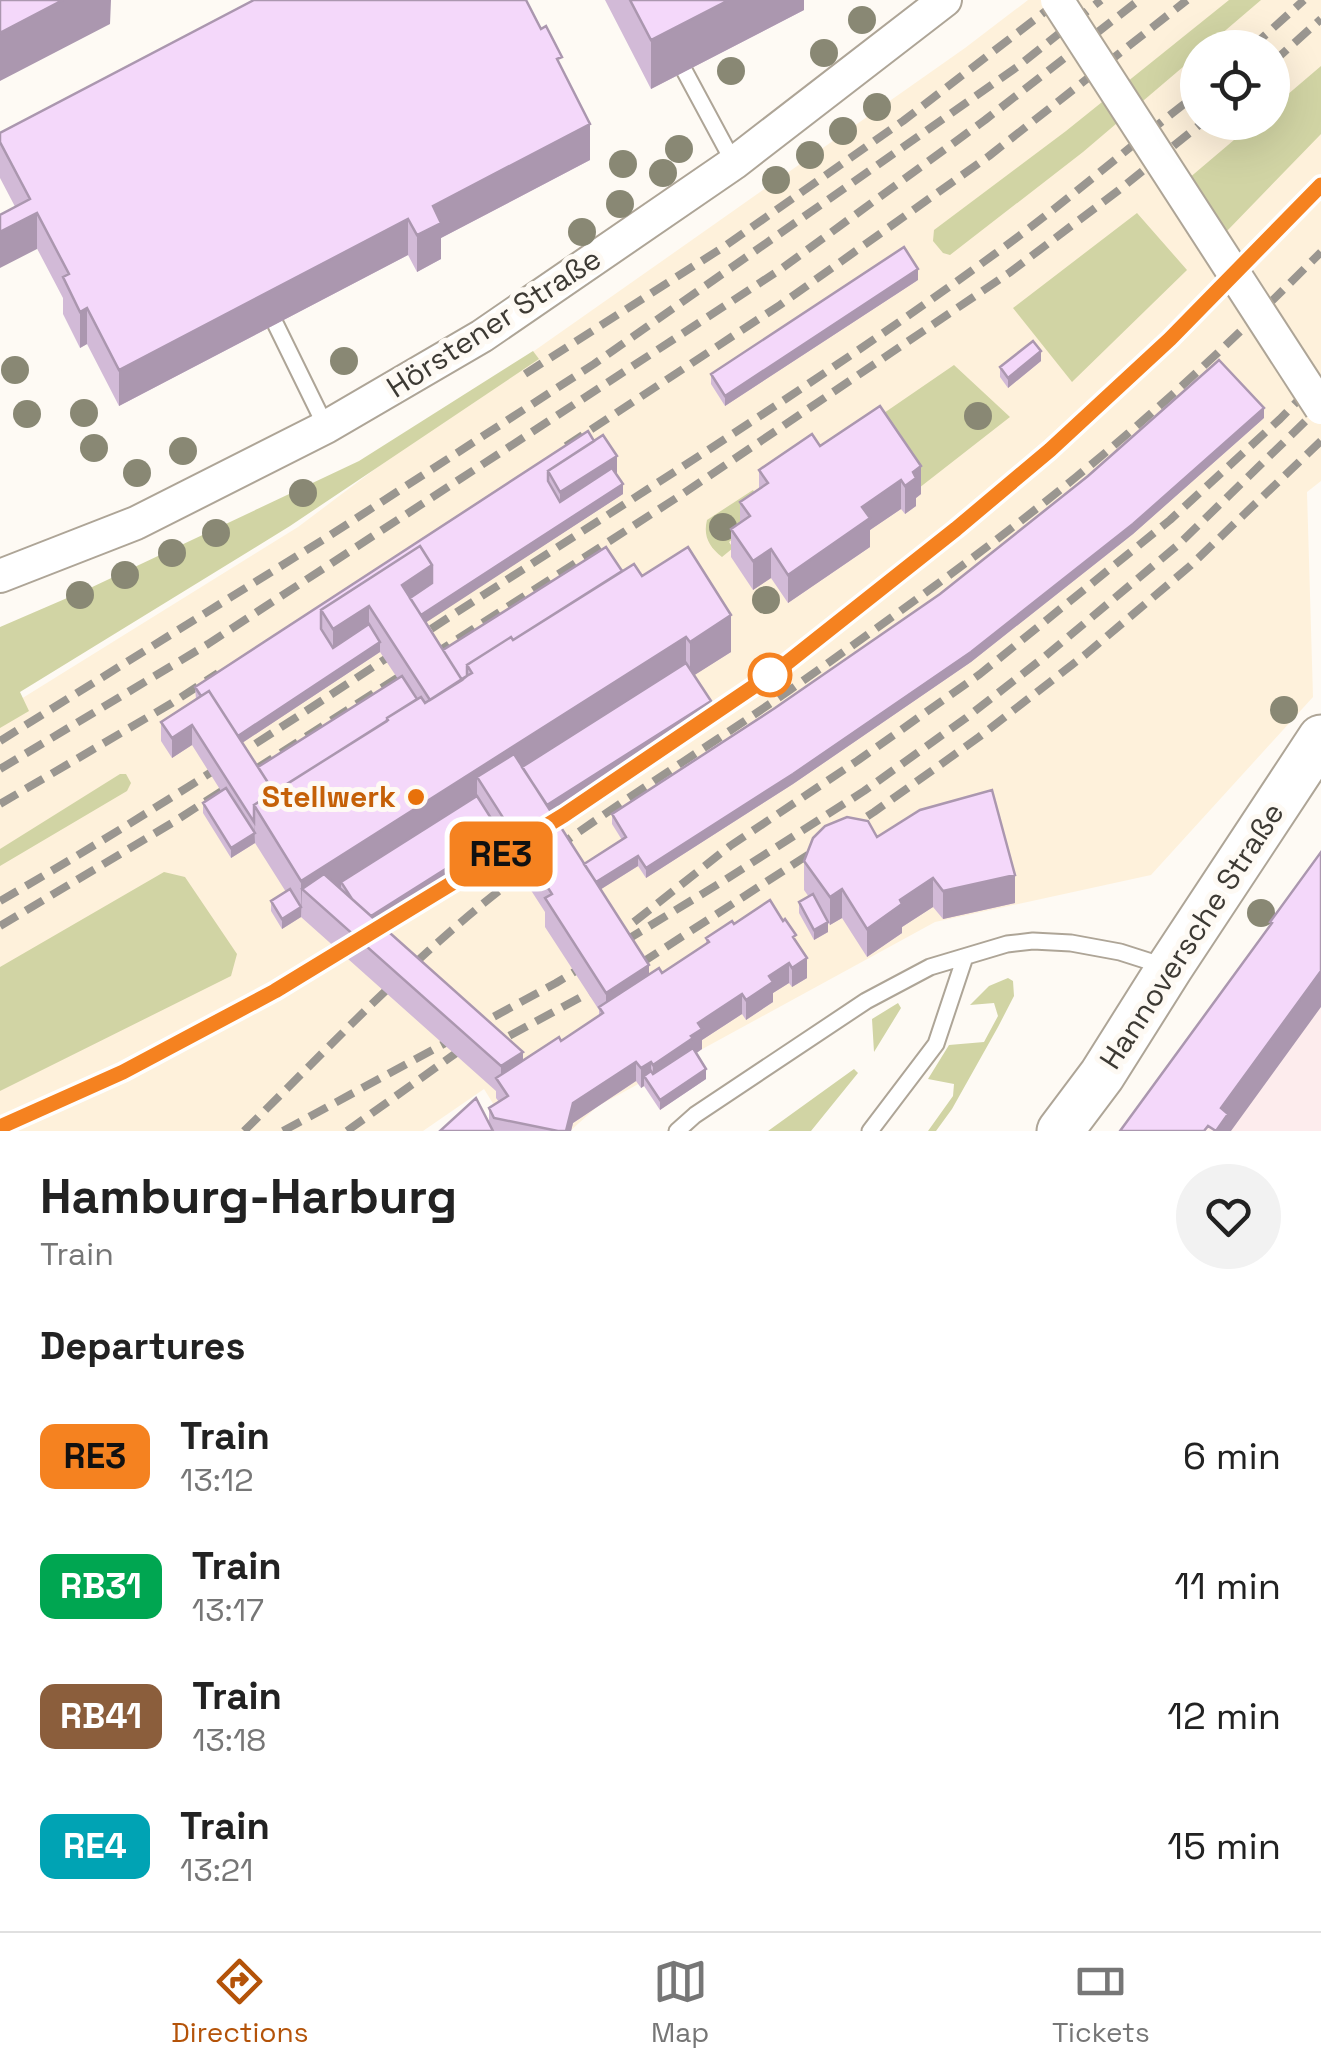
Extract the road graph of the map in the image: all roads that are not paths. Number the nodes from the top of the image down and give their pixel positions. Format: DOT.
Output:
graph roads {
  1 [pos="946,0"];
  2 [pos="1057,0"];
  3 [pos="670,43"];
  4 [pos="734,163"];
  5 [pos="276,325"];
  6 [pos="1321,408"];
  7 [pos="326,427"];
  8 [pos="0,576"];
  9 [pos="1321,738"];
  10 [pos="964,958"];
  11 [pos="1170,968"];
  12 [pos="677,1131"];
  13 [pos="870,1131"];
  14 [pos="1060,1131"];
  1 -- 4 [label="street, Hörstener Straße"];
  2 -- 6 [label="street, bridge"];
  3 -- 4 [label="lane"];
  4 -- 7 [label="street, Hörstener Straße"];
  5 -- 7 [label="lane"];
  7 -- 8 [label="street, Hörstener Straße"];
  9 -- 11 [label="main road, Hannoversche Straße"];
  10 -- 11 [label="lane"];
  10 -- 12 [label="lane"];
  10 -- 13 [label="lane"];
  11 -- 14 [label="main road, Hannoversche Straße"];
}
